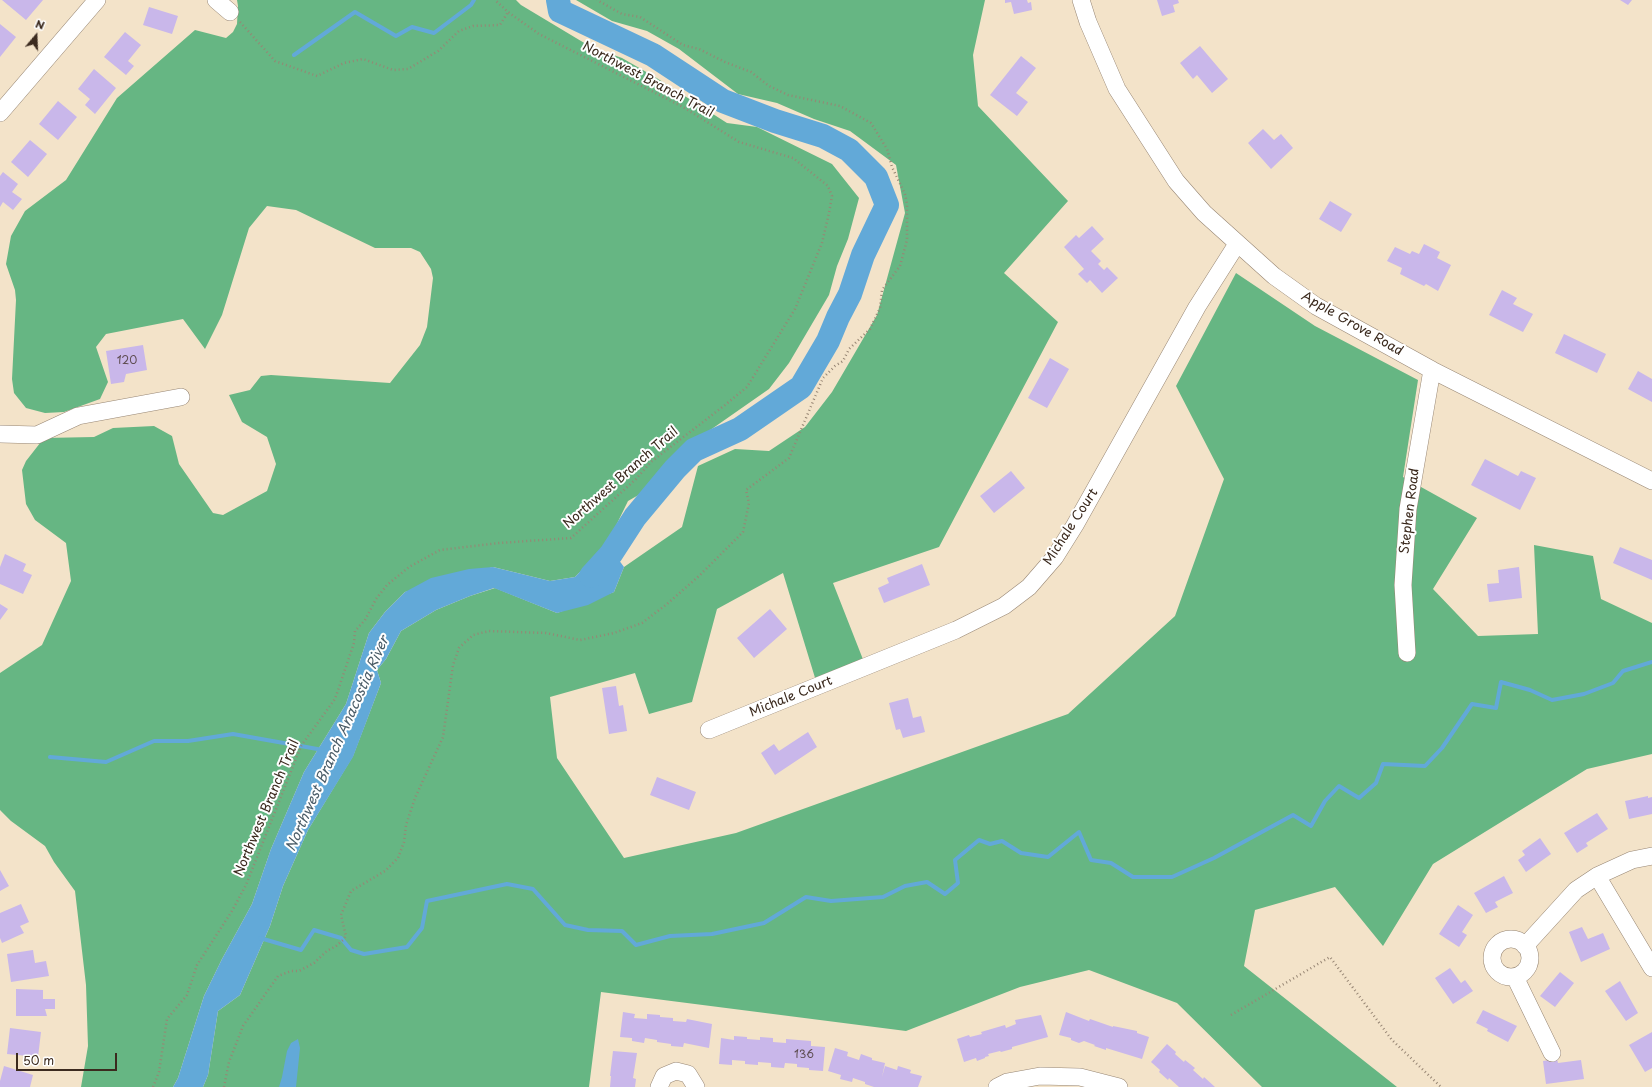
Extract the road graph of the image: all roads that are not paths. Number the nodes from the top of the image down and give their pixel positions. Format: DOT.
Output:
graph roads {
  1 [pos="97,0"];
  2 [pos="216,0"];
  3 [pos="1081,0"];
  4 [pos="230,12"];
  5 [pos="0,113"];
  6 [pos="1237,244"];
  7 [pos="1432,370"];
  8 [pos="181,397"];
  9 [pos="0,434"];
  10 [pos="1652,481"];
  11 [pos="1407,653"];
  12 [pos="709,730"];
  13 [pos="1652,856"];
  14 [pos="1597,876"];
  15 [pos="1525,946"];
  16 [pos="1652,968"];
  17 [pos="1515,977"];
  18 [pos="1552,1053"];
  19 [pos="659,1087"];
  20 [pos="696,1087"];
  21 [pos="997,1087"];
  22 [pos="1119,1087"];
  1 -- 5 [label="street"];
  2 -- 4 [label="street"];
  3 -- 6 [label="street, Apple Grove Road"];
  6 -- 7 [label="street, Apple Grove Road"];
  6 -- 12 [label="street, Michale Court"];
  7 -- 10 [label="street, Apple Grove Road"];
  7 -- 11 [label="street, Stephen Road"];
  8 -- 9 [label="street"];
  13 -- 14 [label="street"];
  14 -- 15 [label="street"];
  14 -- 16 [label="street"];
  15 -- 17 [label="street"];
  15 -- 17 [label="street"];
  17 -- 18 [label="street"];
  19 -- 20 [label="street"];
  21 -- 22 [label="street"];
}
